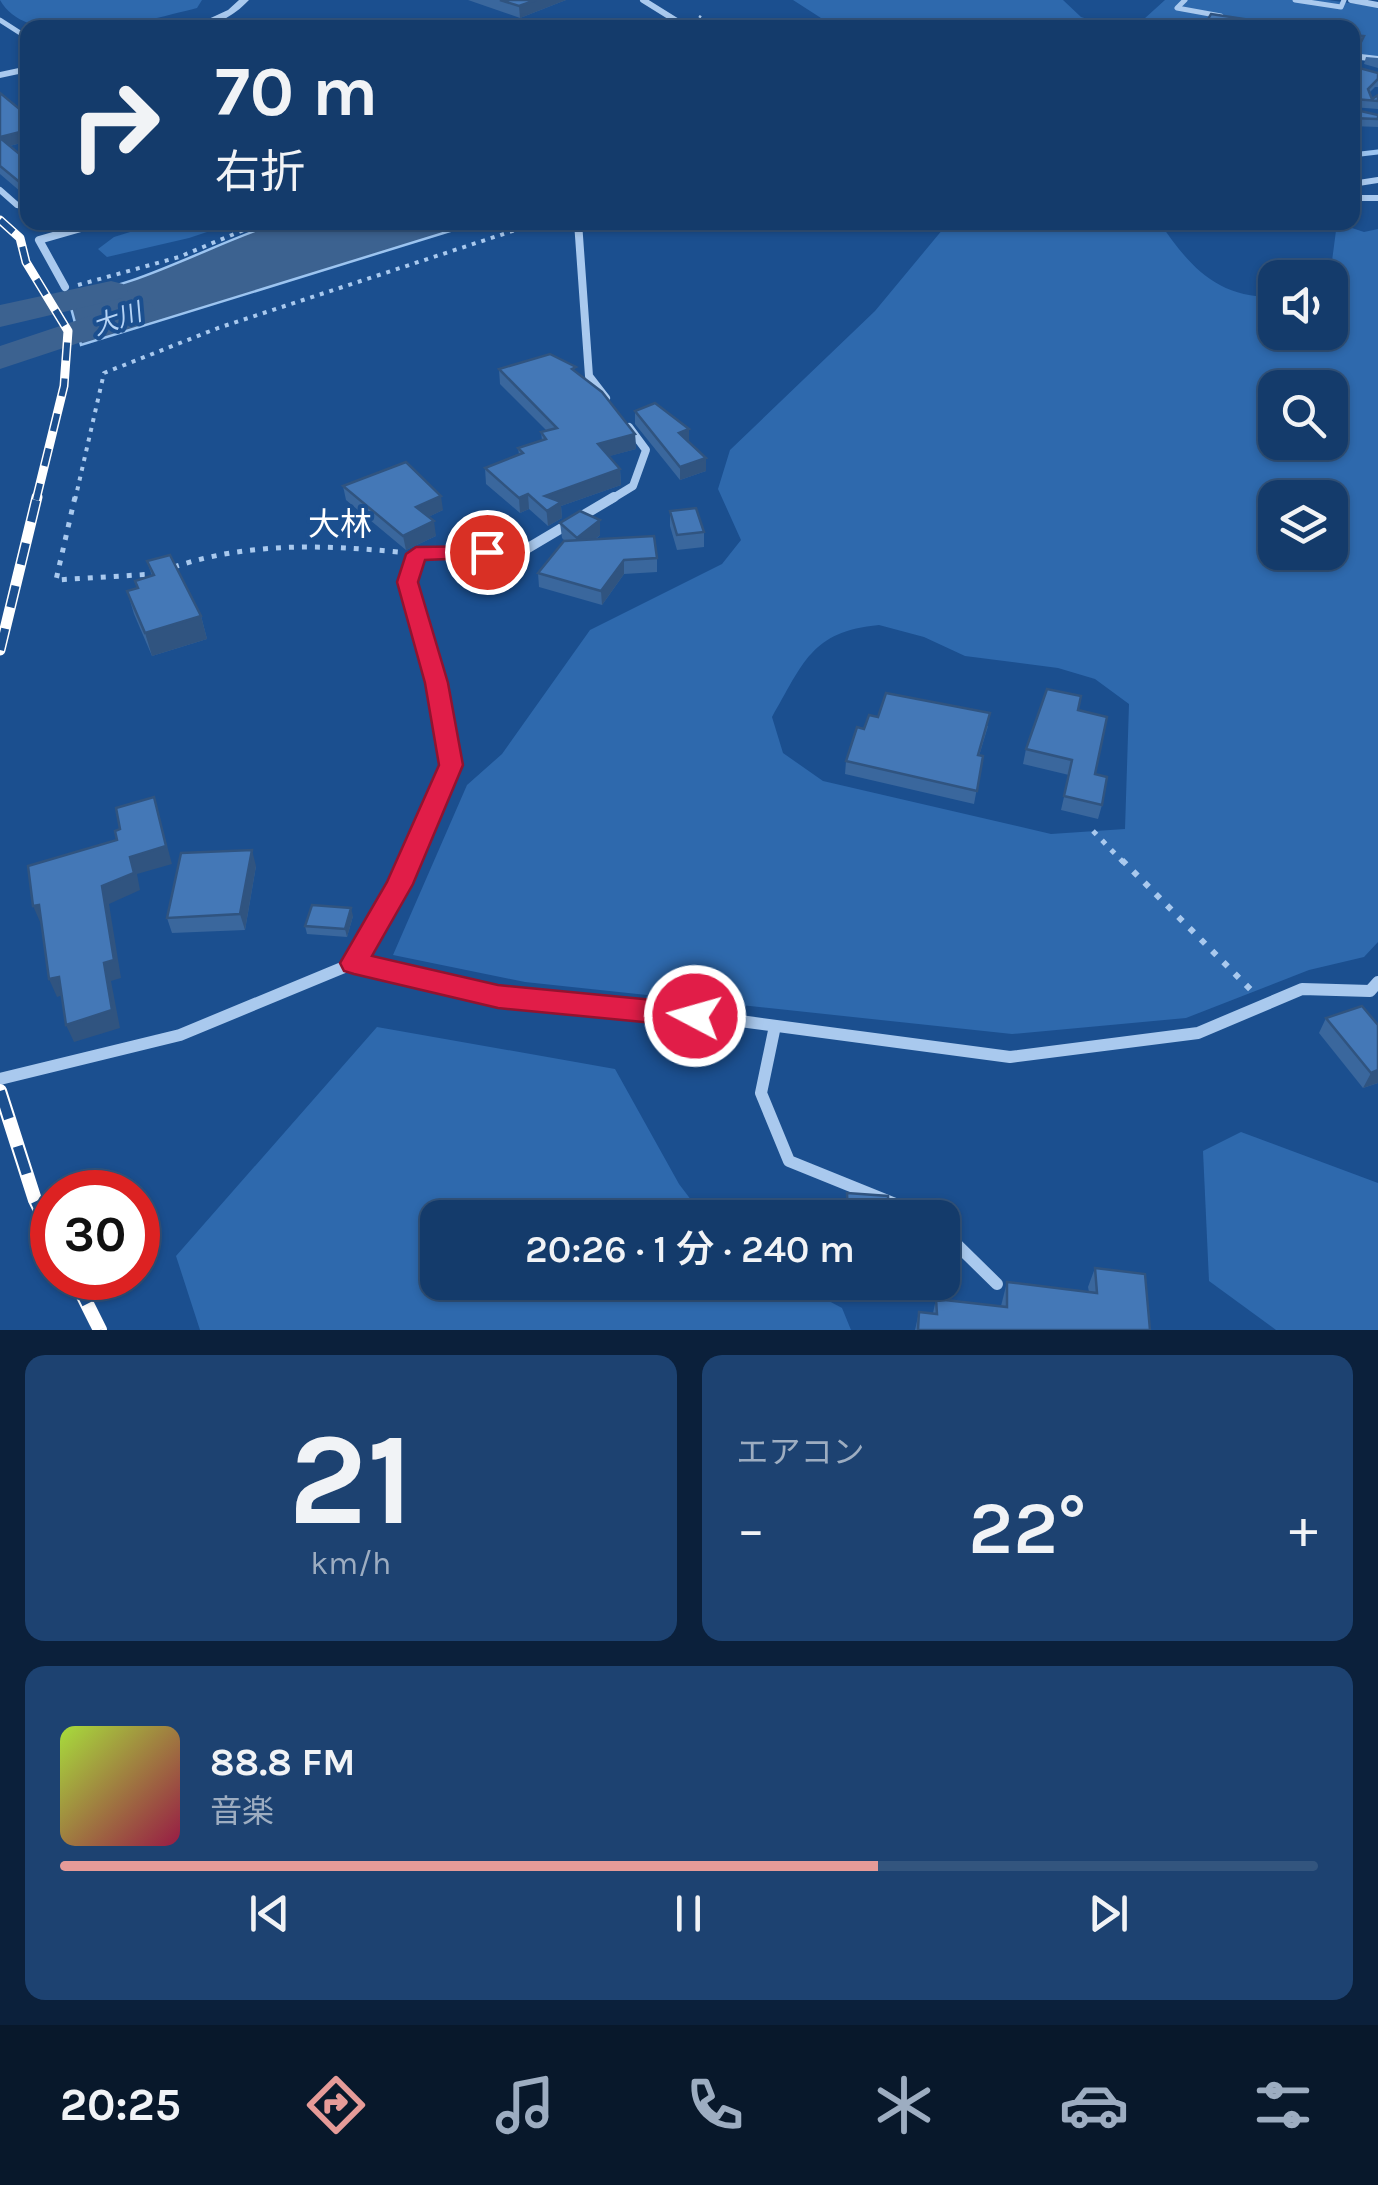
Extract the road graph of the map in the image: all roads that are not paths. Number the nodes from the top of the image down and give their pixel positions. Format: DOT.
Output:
graph roads {
  1 [pos="244,0"];
  2 [pos="643,0"];
  3 [pos="1184,0"];
  4 [pos="1295,0"];
  5 [pos="1348,0"];
  6 [pos="1378,2"];
  7 [pos="1227,18"];
  8 [pos="212,20"];
  9 [pos="675,20"];
  10 [pos="0,190"];
  11 [pos="20,206"];
  12 [pos="74,230"];
  13 [pos="579,230"];
  14 [pos="65,287"];
  15 [pos="612,405"];
  16 [pos="623,420"];
  17 [pos="354,963"];
  18 [pos="1378,982"];
  19 [pos="775,1026"];
  20 [pos="0,1079"];
  21 [pos="885,1200"];
  22 [pos="960,1247"];
  23 [pos="998,1284"];
  1 -- 8 [label="street"];
  2 -- 9 [label="street"];
  3 -- 7 [label="lane"];
  4 -- 5 [label="lane"];
  5 -- 6 [label="street"];
  10 -- 11 [label="street"];
  12 -- 14 [label="street"];
  13 -- 15 [label="street"];
  16 -- 17 [label="street"];
  17 -- 19 [label="street"];
  17 -- 20 [label="street"];
  18 -- 19 [label="street"];
  19 -- 21 [label="street"];
  22 -- 23 [label="street"];
}
